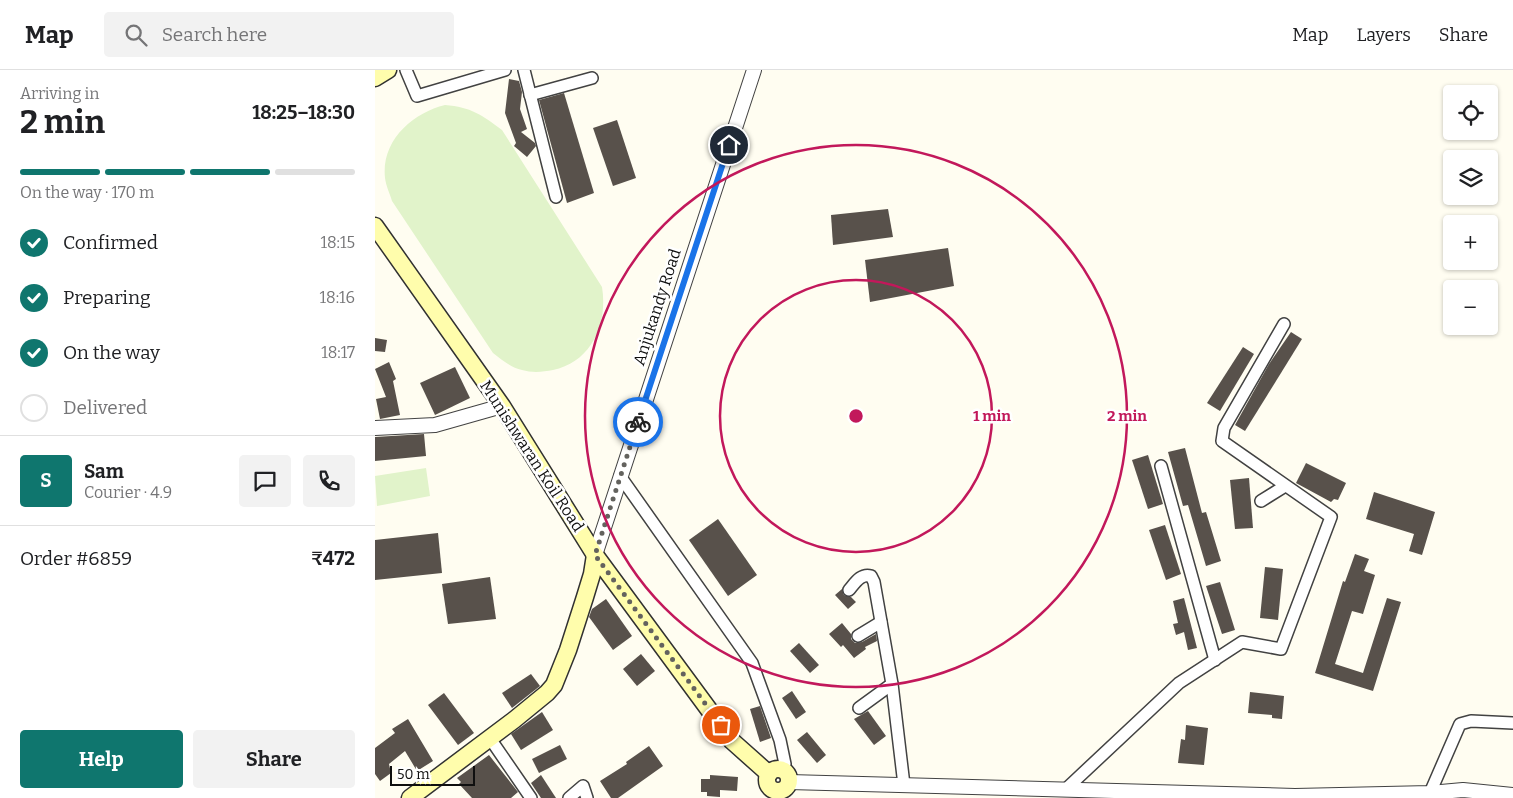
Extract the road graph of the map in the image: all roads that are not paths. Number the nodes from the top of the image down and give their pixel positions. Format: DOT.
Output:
graph roads {
  1 [pos="389,70"];
  2 [pos="406,70"];
  3 [pos="505,70"];
  4 [pos="524,70"];
  5 [pos="754,70"];
  6 [pos="375,78"];
  7 [pos="592,78"];
  8 [pos="530,95"];
  9 [pos="556,197"];
  10 [pos="375,226"];
  11 [pos="1284,324"];
  12 [pos="502,406"];
  13 [pos="375,428"];
  14 [pos="1161,466"];
  15 [pos="620,476"];
  16 [pos="1285,486"];
  17 [pos="1261,501"];
  18 [pos="595,555"];
  19 [pos="849,590"];
  20 [pos="881,622"];
  21 [pos="858,636"];
  22 [pos="1215,660"];
  23 [pos="891,684"];
  24 [pos="859,708"];
  25 [pos="1513,722"];
  26 [pos="489,737"];
  27 [pos="782,783"];
  28 [pos="904,785"];
  29 [pos="1067,793"];
  30 [pos="1430,795"];
  31 [pos="1513,795"];
  32 [pos="1295,797"];
  33 [pos="410,798"];
  34 [pos="531,798"];
  35 [pos="569,798"];
  36 [pos="587,798"];
  1 -- 6 [label="main road"];
  2 -- 3 [label="street"];
  4 -- 8 [label="street"];
  5 -- 15 [label="street, Anjukandy Road"];
  7 -- 8 [label="street"];
  8 -- 9 [label="street"];
  10 -- 12 [label="main road, Munishwaran Koil Road"];
  11 -- 16 [label="street"];
  12 -- 13 [label="street"];
  12 -- 18 [label="main road, Munishwaran Koil Road"];
  14 -- 22 [label="street"];
  15 -- 18 [label="street, Anjukandy Road"];
  15 -- 27 [label="street"];
  16 -- 17 [label="street"];
  16 -- 22 [label="street"];
  18 -- 26 [label="main road"];
  18 -- 27 [label="main road, Munishwaran Koil Road"];
  19 -- 20 [label="street"];
  20 -- 21 [label="street"];
  20 -- 23 [label="street"];
  22 -- 29 [label="street"];
  23 -- 24 [label="street"];
  23 -- 28 [label="street"];
  25 -- 30 [label="street"];
  26 -- 33 [label="main road"];
  26 -- 34 [label="street"];
  27 -- 28 [label="street"];
  28 -- 29 [label="street"];
  29 -- 32 [label="street"];
  30 -- 31 [label="street"];
  30 -- 32 [label="street"];
  35 -- 36 [label="street"];
}
